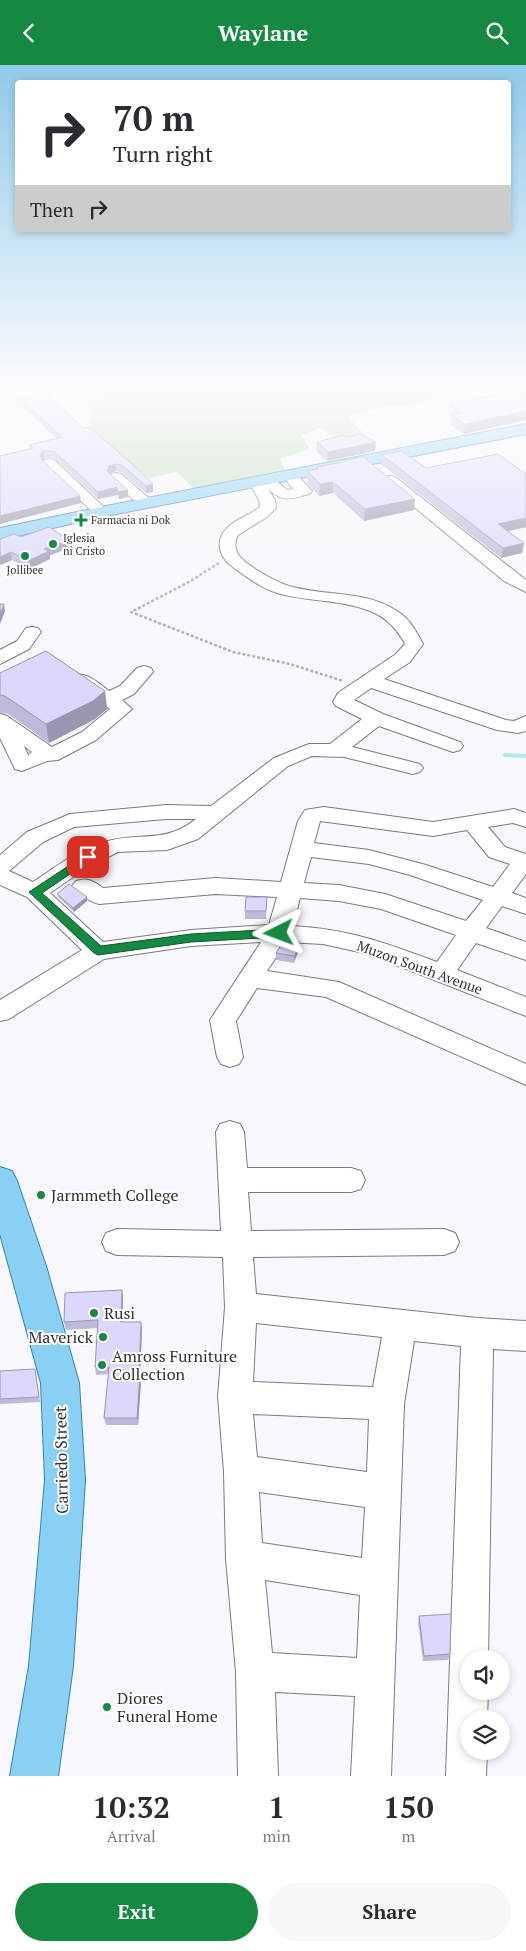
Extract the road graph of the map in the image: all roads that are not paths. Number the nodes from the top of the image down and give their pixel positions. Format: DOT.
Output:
graph roads {
  1 [pos="54,468"];
  2 [pos="328,468"];
  3 [pos="374,468"];
  4 [pos="290,475"];
  5 [pos="116,477"];
  6 [pos="261,481"];
  7 [pos="284,495"];
  8 [pos="146,504"];
  9 [pos="303,509"];
  10 [pos="101,512"];
  11 [pos="0,534"];
  12 [pos="526,587"];
  13 [pos="32,632"];
  14 [pos="0,658"];
  15 [pos="63,668"];
  16 [pos="144,672"];
  17 [pos="365,684"];
  18 [pos="108,699"];
  19 [pos="376,718"];
  20 [pos="2,721"];
  21 [pos="526,722"];
  22 [pos="453,746"];
  23 [pos="334,751"];
  24 [pos="413,768"];
  25 [pos="216,813"];
  26 [pos="526,820"];
  27 [pos="473,823"];
  28 [pos="302,849"];
  29 [pos="525,862"];
  30 [pos="0,867"];
  31 [pos="0,876"];
  32 [pos="84,886"];
  33 [pos="291,889"];
  34 [pos="35,892"];
  35 [pos="498,897"];
  36 [pos="526,906"];
  37 [pos="471,932"];
  38 [pos="279,933"];
  39 [pos="98,951"];
  40 [pos="526,951"];
  41 [pos="442,974"];
  42 [pos="250,977"];
  43 [pos="526,1007"];
  44 [pos="0,1012"];
  45 [pos="230,1057"];
  46 [pos="526,1075"];
  47 [pos="230,1132"];
  48 [pos="233,1180"];
  49 [pos="351,1180"];
  50 [pos="2,1201"];
  51 [pos="117,1242"];
  52 [pos="444,1242"];
  53 [pos="236,1244"];
  54 [pos="241,1307"];
  55 [pos="400,1325"];
  56 [pos="477,1333"];
  57 [pos="526,1336"];
  58 [pos="235,1397"];
  59 [pos="387,1404"];
  60 [pos="241,1472"];
  61 [pos="382,1492"];
  62 [pos="244,1559"];
  63 [pos="379,1579"];
  64 [pos="469,1650"];
  65 [pos="255,1672"];
  66 [pos="375,1678"];
  67 [pos="468,1700"];
  68 [pos="34,1776"];
  69 [pos="258,1776"];
  70 [pos="371,1776"];
  71 [pos="466,1776"];
  1 -- 10 [label="street"];
  2 -- 4 [label="main road"];
  3 -- 12 [label="street"];
  4 -- 6 [label="main road"];
  4 -- 7 [label="street"];
  5 -- 8 [label="street"];
  6 -- 7 [label="street"];
  6 -- 8 [label="main road"];
  6 -- 17 [label="street"];
  7 -- 9 [label="street"];
  8 -- 10 [label="main road"];
  10 -- 11 [label="main road"];
  13 -- 14 [label="street"];
  15 -- 18 [label="street"];
  16 -- 18 [label="street"];
  17 -- 19 [label="street"];
  17 -- 21 [label="street"];
  18 -- 20 [label="street"];
  19 -- 22 [label="street"];
  19 -- 23 [label="street"];
  23 -- 24 [label="street"];
  23 -- 25 [label="street"];
  25 -- 30 [label="street"];
  25 -- 34 [label="street"];
  26 -- 27 [label="street"];
  27 -- 28 [label="street"];
  27 -- 29 [label="street"];
  28 -- 33 [label="street"];
  28 -- 35 [label="street"];
  29 -- 35 [label="street"];
  31 -- 34 [label="street"];
  32 -- 33 [label="street"];
  33 -- 37 [label="street"];
  33 -- 38 [label="street"];
  34 -- 39 [label="street"];
  35 -- 36 [label="street"];
  35 -- 37 [label="street"];
  37 -- 40 [label="street"];
  37 -- 41 [label="street"];
  38 -- 39 [label="street, Muzon South Avenue"];
  38 -- 41 [label="street, Muzon South Avenue"];
  38 -- 42 [label="street"];
  39 -- 44 [label="street, Muzon South Avenue"];
  41 -- 43 [label="street, Muzon South Avenue"];
  42 -- 45 [label="street"];
  42 -- 46 [label="street"];
  47 -- 48 [label="street"];
  48 -- 49 [label="street"];
  48 -- 53 [label="street"];
  50 -- 68 [label="main road, Carriedo Street"];
  51 -- 53 [label="street"];
  52 -- 53 [label="street"];
  53 -- 54 [label="street"];
  54 -- 55 [label="street"];
  54 -- 58 [label="street"];
  55 -- 56 [label="street"];
  55 -- 59 [label="street"];
  56 -- 57 [label="street"];
  56 -- 64 [label="street"];
  58 -- 59 [label="street"];
  58 -- 60 [label="street"];
  59 -- 61 [label="street"];
  60 -- 61 [label="street"];
  60 -- 62 [label="street"];
  61 -- 63 [label="street"];
  62 -- 63 [label="street"];
  62 -- 65 [label="street"];
  63 -- 66 [label="street"];
  65 -- 66 [label="street"];
  65 -- 69 [label="street"];
  66 -- 70 [label="street"];
  67 -- 71 [label="street"];
}
